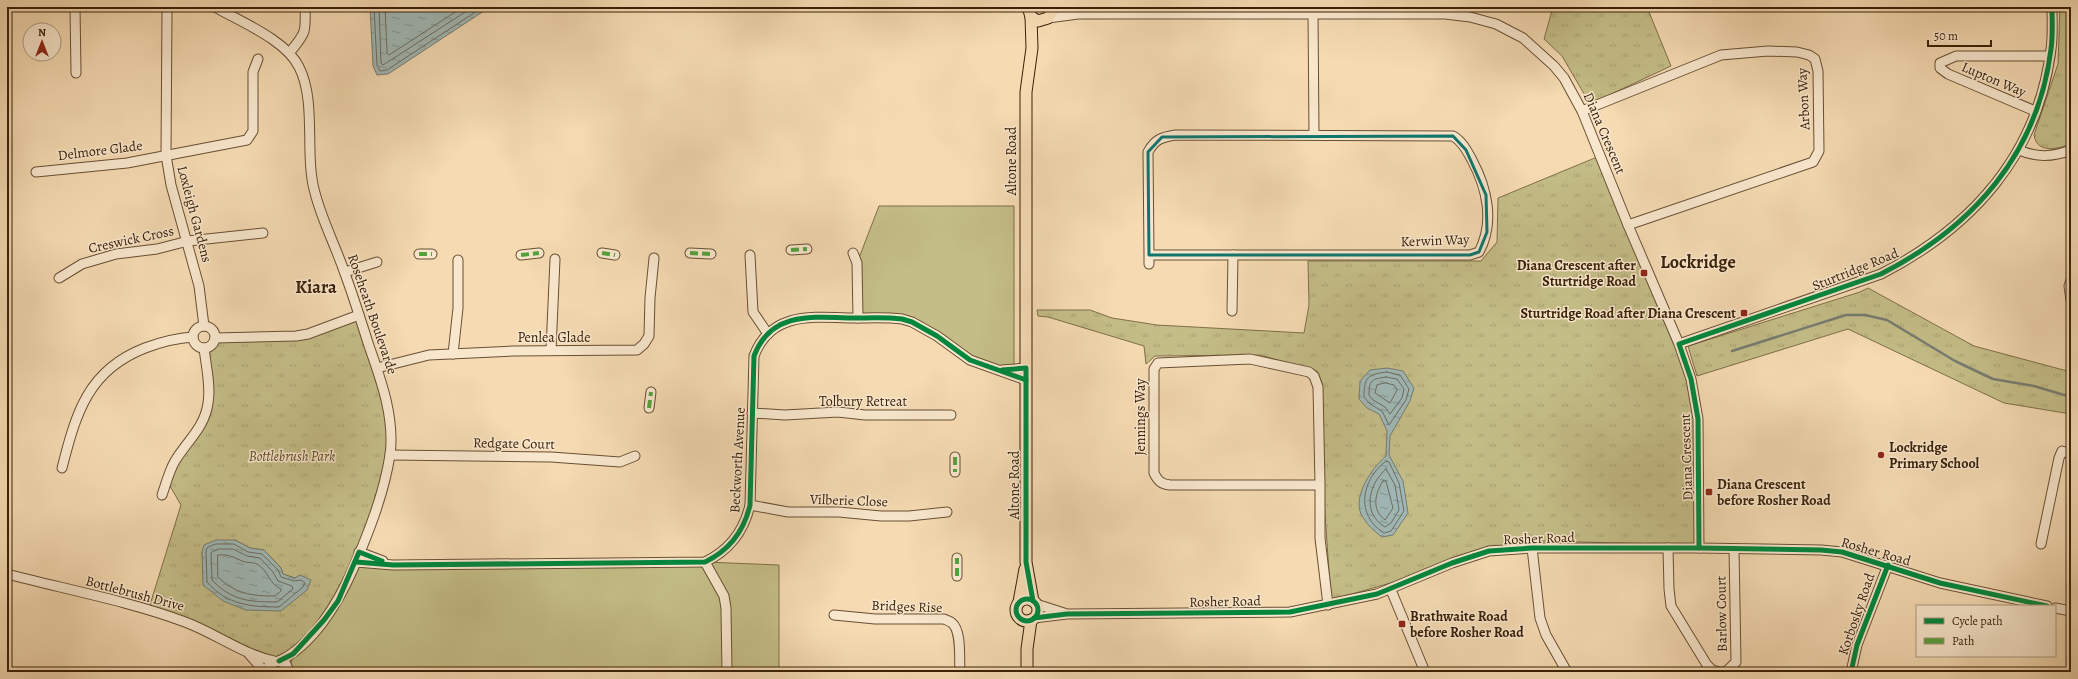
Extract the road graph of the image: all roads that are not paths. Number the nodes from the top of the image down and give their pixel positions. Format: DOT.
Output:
graph roads {
  1 [pos="75,7"];
  2 [pos="215,7"];
  3 [pos="305,7"];
  4 [pos="1052,7"];
  5 [pos="1057,7"];
  6 [pos="2052,7"];
  7 [pos="1179,10"];
  8 [pos="1406,10"];
  9 [pos="167,12"];
  10 [pos="1030,12"];
  11 [pos="1313,13"];
  12 [pos="1078,14"];
  13 [pos="1047,19"];
  14 [pos="1032,48"];
  15 [pos="290,52"];
  16 [pos="2050,56"];
  17 [pos="258,59"];
  18 [pos="76,73"];
  19 [pos="1582,111"];
  20 [pos="2035,111"];
  21 [pos="1314,135"];
  22 [pos="2019,150"];
  23 [pos="2071,150"];
  24 [pos="166,155"];
  25 [pos="36,172"];
  26 [pos="1628,225"];
  27 [pos="263,233"];
  28 [pos="188,242"];
  29 [pos="791,250"];
  30 [pos="807,250"];
  31 [pos="538,253"];
  32 [pos="602,253"];
  33 [pos="690,253"];
  34 [pos="853,253"];
  35 [pos="419,254"];
  36 [pos="432,254"];
  37 [pos="711,254"];
  38 [pos="1233,254"];
  39 [pos="521,255"];
  40 [pos="615,255"];
  41 [pos="750,255"];
  42 [pos="654,258"];
  43 [pos="555,259"];
  44 [pos="458,260"];
  45 [pos="377,262"];
  46 [pos="345,272"];
  47 [pos="59,278"];
  48 [pos="2071,280"];
  49 [pos="2071,300"];
  50 [pos="1232,311"];
  51 [pos="359,315"];
  52 [pos="858,318"];
  53 [pos="204,326"];
  54 [pos="768,334"];
  55 [pos="193,337"];
  56 [pos="215,338"];
  57 [pos="1679,344"];
  58 [pos="204,348"];
  59 [pos="550,350"];
  60 [pos="453,354"];
  61 [pos="377,368"];
  62 [pos="1026,368"];
  63 [pos="1002,370"];
  64 [pos="1026,380"];
  65 [pos="651,392"];
  66 [pos="650,408"];
  67 [pos="752,413"];
  68 [pos="950,415"];
  69 [pos="390,454"];
  70 [pos="2071,454"];
  71 [pos="635,456"];
  72 [pos="955,457"];
  73 [pos="62,468"];
  74 [pos="955,472"];
  75 [pos="1320,485"];
  76 [pos="162,495"];
  77 [pos="750,505"];
  78 [pos="947,512"];
  79 [pos="2042,544"];
  80 [pos="1532,548"];
  81 [pos="1668,548"];
  82 [pos="1699,548"];
  83 [pos="1734,549"];
  84 [pos="359,552"];
  85 [pos="957,558"];
  86 [pos="356,562"];
  87 [pos="705,562"];
  88 [pos="1026,562"];
  89 [pos="393,565"];
  90 [pos="1888,566"];
  91 [pos="7,574"];
  92 [pos="957,576"];
  93 [pos="1391,590"];
  94 [pos="1019,602"];
  95 [pos="1035,603"];
  96 [pos="1328,605"];
  97 [pos="2042,605"];
  98 [pos="2056,608"];
  99 [pos="2071,611"];
  100 [pos="1067,614"];
  101 [pos="834,615"];
  102 [pos="1019,617"];
  103 [pos="1032,619"];
  104 [pos="1027,649"];
  105 [pos="249,654"];
  106 [pos="293,654"];
  107 [pos="276,661"];
  108 [pos="289,670"];
  109 [pos="266,672"];
  110 [pos="727,672"];
  111 [pos="960,672"];
  112 [pos="1027,672"];
  113 [pos="1425,672"];
  114 [pos="1567,672"];
  115 [pos="1721,672"];
  116 [pos="1851,672"];
  1 -- 18 [label="street"];
  2 -- 15 [label="street, Roseheath Boulevarde"];
  3 -- 15 [label="street"];
  4 -- 13 [label="main road, Altone Road"];
  5 -- 12 [label="street, Diana Crescent"];
  6 -- 16 [label="street, Sturtridge Road"];
  7 -- 11 [label="street, Diana Crescent"];
  7 -- 12 [label="street, Diana Crescent"];
  8 -- 11 [label="street, Diana Crescent"];
  8 -- 19 [label="street, Diana Crescent"];
  9 -- 24 [label="street, Loxleigh Gardens"];
  10 -- 13 [label="main road"];
  10 -- 14 [label="main road, Altone Road"];
  11 -- 21 [label="street"];
  12 -- 13 [label="street, Diana Crescent"];
  13 -- 14 [label="main road, Altone Road"];
  14 -- 62 [label="main road, Altone Road"];
  15 -- 46 [label="street, Roseheath Boulevarde"];
  16 -- 20 [label="street, Sturtridge Road"];
  16 -- 20 [label="street, Lupton Way"];
  17 -- 24 [label="street, Delmore Glade"];
  19 -- 26 [label="street, Diana Crescent"];
  19 -- 26 [label="street, Arbon Way"];
  20 -- 22 [label="street, Sturtridge Road"];
  21 -- 38 [label="street, Kerwin Way"];
  21 -- 38 [label="street, Kerwin Way"];
  22 -- 23 [label="street"];
  22 -- 57 [label="street, Sturtridge Road"];
  24 -- 25 [label="street, Delmore Glade"];
  24 -- 28 [label="street, Loxleigh Gardens"];
  26 -- 57 [label="street, Diana Crescent"];
  27 -- 28 [label="street, Creswick Cross"];
  28 -- 47 [label="street, Creswick Cross"];
  28 -- 53 [label="street, Loxleigh Gardens"];
  29 -- 30 [label="street"];
  31 -- 39 [label="street"];
  32 -- 40 [label="street"];
  33 -- 37 [label="street"];
  34 -- 52 [label="street"];
  35 -- 36 [label="street"];
  38 -- 50 [label="street"];
  41 -- 54 [label="street"];
  42 -- 59 [label="street, Penlea Glade"];
  43 -- 59 [label="street"];
  44 -- 60 [label="street"];
  45 -- 46 [label="street"];
  46 -- 51 [label="street, Roseheath Boulevarde"];
  48 -- 49 [label="street"];
  51 -- 56 [label="street"];
  51 -- 61 [label="street, Roseheath Boulevarde"];
  52 -- 54 [label="street, Beckworth Avenue"];
  52 -- 63 [label="street, Beckworth Avenue"];
  53 -- 55 [label="street"];
  53 -- 56 [label="street"];
  54 -- 67 [label="street, Beckworth Avenue"];
  55 -- 58 [label="street"];
  55 -- 73 [label="street"];
  56 -- 58 [label="street"];
  57 -- 82 [label="street, Diana Crescent"];
  58 -- 76 [label="street"];
  59 -- 60 [label="street, Penlea Glade"];
  60 -- 61 [label="street, Penlea Glade"];
  61 -- 69 [label="street, Roseheath Boulevarde"];
  62 -- 63 [label="street, Beckworth Avenue"];
  62 -- 64 [label="main road, Altone Road"];
  63 -- 64 [label="street, Beckworth Avenue"];
  64 -- 88 [label="main road, Altone Road"];
  65 -- 66 [label="street"];
  67 -- 68 [label="street, Tolbury Retreat"];
  67 -- 77 [label="street, Beckworth Avenue"];
  69 -- 71 [label="street, Redgate Court"];
  69 -- 84 [label="street, Roseheath Boulevarde"];
  70 -- 79 [label="street"];
  72 -- 74 [label="street"];
  75 -- 75 [label="street, Jennings Way"];
  75 -- 96 [label="street, Jennings Way"];
  77 -- 78 [label="street, Vilberie Close"];
  77 -- 87 [label="street, Beckworth Avenue"];
  80 -- 81 [label="street, Rosher Road"];
  80 -- 93 [label="street, Rosher Road"];
  80 -- 114 [label="street"];
  81 -- 82 [label="street, Rosher Road"];
  81 -- 115 [label="street, Barlow Court"];
  82 -- 83 [label="street, Rosher Road"];
  83 -- 90 [label="street, Rosher Road"];
  83 -- 115 [label="street, Barlow Court"];
  84 -- 86 [label="street, Roseheath Boulevarde"];
  84 -- 89 [label="street"];
  85 -- 92 [label="street"];
  86 -- 89 [label="street"];
  86 -- 106 [label="street, Roseheath Boulevarde"];
  87 -- 89 [label="street"];
  87 -- 110 [label="street"];
  88 -- 94 [label="main road, Altone Road"];
  88 -- 95 [label="main road, Altone Road"];
  90 -- 97 [label="street, Rosher Road"];
  90 -- 116 [label="street, Korbosky Road"];
  91 -- 105 [label="street, Bottlebrush Drive"];
  93 -- 96 [label="street, Rosher Road"];
  93 -- 113 [label="street"];
  94 -- 95 [label="main road"];
  94 -- 102 [label="main road"];
  95 -- 100 [label="street, Rosher Road"];
  95 -- 103 [label="main road"];
  96 -- 100 [label="street, Rosher Road"];
  98 -- 99 [label="street"];
  100 -- 103 [label="street, Rosher Road"];
  101 -- 111 [label="street, Bridges Rise"];
  102 -- 103 [label="main road"];
  102 -- 104 [label="main road"];
  103 -- 104 [label="main road"];
  104 -- 112 [label="main road"];
  105 -- 107 [label="street, Bottlebrush Drive"];
  105 -- 109 [label="street, Bottlebrush Drive"];
  106 -- 107 [label="street, Roseheath Boulevarde"];
  106 -- 108 [label="street, Roseheath Boulevarde"];
  107 -- 108 [label="street"];
  107 -- 109 [label="street"];
}
